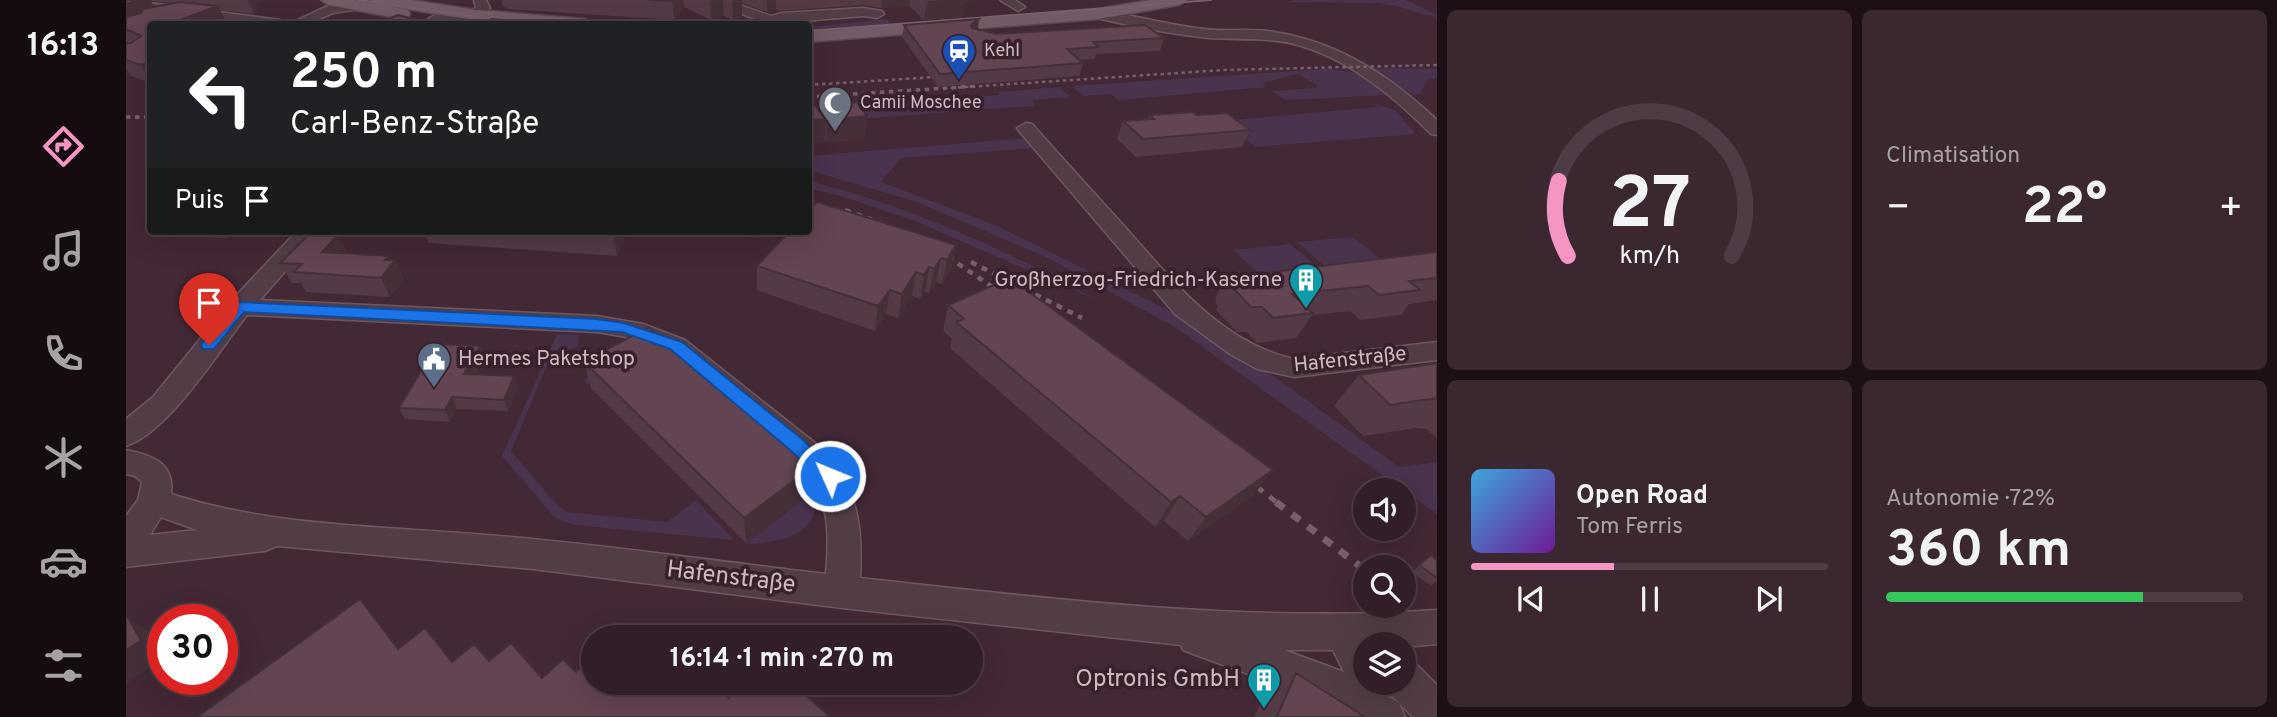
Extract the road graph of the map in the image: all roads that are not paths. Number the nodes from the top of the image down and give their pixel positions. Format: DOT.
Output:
graph roads {
  1 [pos="379,0"];
  2 [pos="714,0"];
  3 [pos="864,0"];
  4 [pos="1180,0"];
  5 [pos="126,3"];
  6 [pos="327,3"];
  7 [pos="1012,4"];
  8 [pos="1096,5"];
  9 [pos="190,10"];
  10 [pos="1054,11"];
  11 [pos="1139,14"];
  12 [pos="471,15"];
  13 [pos="879,15"];
  14 [pos="158,21"];
  15 [pos="261,21"];
  16 [pos="300,21"];
  17 [pos="547,21"];
  18 [pos="762,21"];
  19 [pos="768,21"];
  20 [pos="812,22"];
  21 [pos="1156,23"];
  22 [pos="812,37"];
  23 [pos="978,38"];
  24 [pos="1026,128"];
  25 [pos="1437,130"];
  26 [pos="305,235"];
  27 [pos="240,307"];
  28 [pos="1437,351"];
  29 [pos="163,404"];
  30 [pos="126,435"];
  31 [pos="132,463"];
  32 [pos="155,502"];
  33 [pos="294,534"];
  34 [pos="126,538"];
  35 [pos="126,552"];
  36 [pos="842,592"];
  37 [pos="1167,627"];
  38 [pos="1437,627"];
  39 [pos="1396,632"];
  40 [pos="1353,637"];
  41 [pos="1416,692"];
  42 [pos="1379,695"];
  43 [pos="1437,713"];
  44 [pos="1385,717"];
  45 [pos="1394,717"];
  1 -- 12 [label="main road"];
  2 -- 18 [label="street"];
  3 -- 13 [label="street"];
  4 -- 11 [label="main road"];
  5 -- 9 [label="street"];
  6 -- 12 [label="main road"];
  6 -- 16 [label="street"];
  7 -- 10 [label="main road"];
  7 -- 13 [label="main road"];
  8 -- 10 [label="main road"];
  8 -- 11 [label="main road"];
  8 -- 21 [label="street"];
  9 -- 14 [label="street"];
  9 -- 15 [label="street"];
  10 -- 22 [label="main road"];
  11 -- 21 [label="street"];
  11 -- 23 [label="street"];
  12 -- 17 [label="main road"];
  13 -- 19 [label="street"];
  13 -- 20 [label="main road"];
  21 -- 25 [label="street"];
  24 -- 28 [label="street, Hafenstraße"];
  26 -- 27 [label="street"];
  27 -- 29 [label="street"];
  27 -- 36 [label="street"];
  29 -- 30 [label="street"];
  29 -- 31 [label="street"];
  31 -- 32 [label="street"];
  32 -- 33 [label="street, Hafenstraße"];
  32 -- 34 [label="street"];
  33 -- 35 [label="street, Hafenstraße"];
  33 -- 36 [label="street, Hafenstraße"];
  36 -- 37 [label="street, Hafenstraße"];
  37 -- 40 [label="street, Hafenstraße"];
  37 -- 44 [label="street, Hafenstraße"];
  38 -- 39 [label="street, Hafenstraße"];
  41 -- 43 [label="street"];
  42 -- 45 [label="street"];
}
